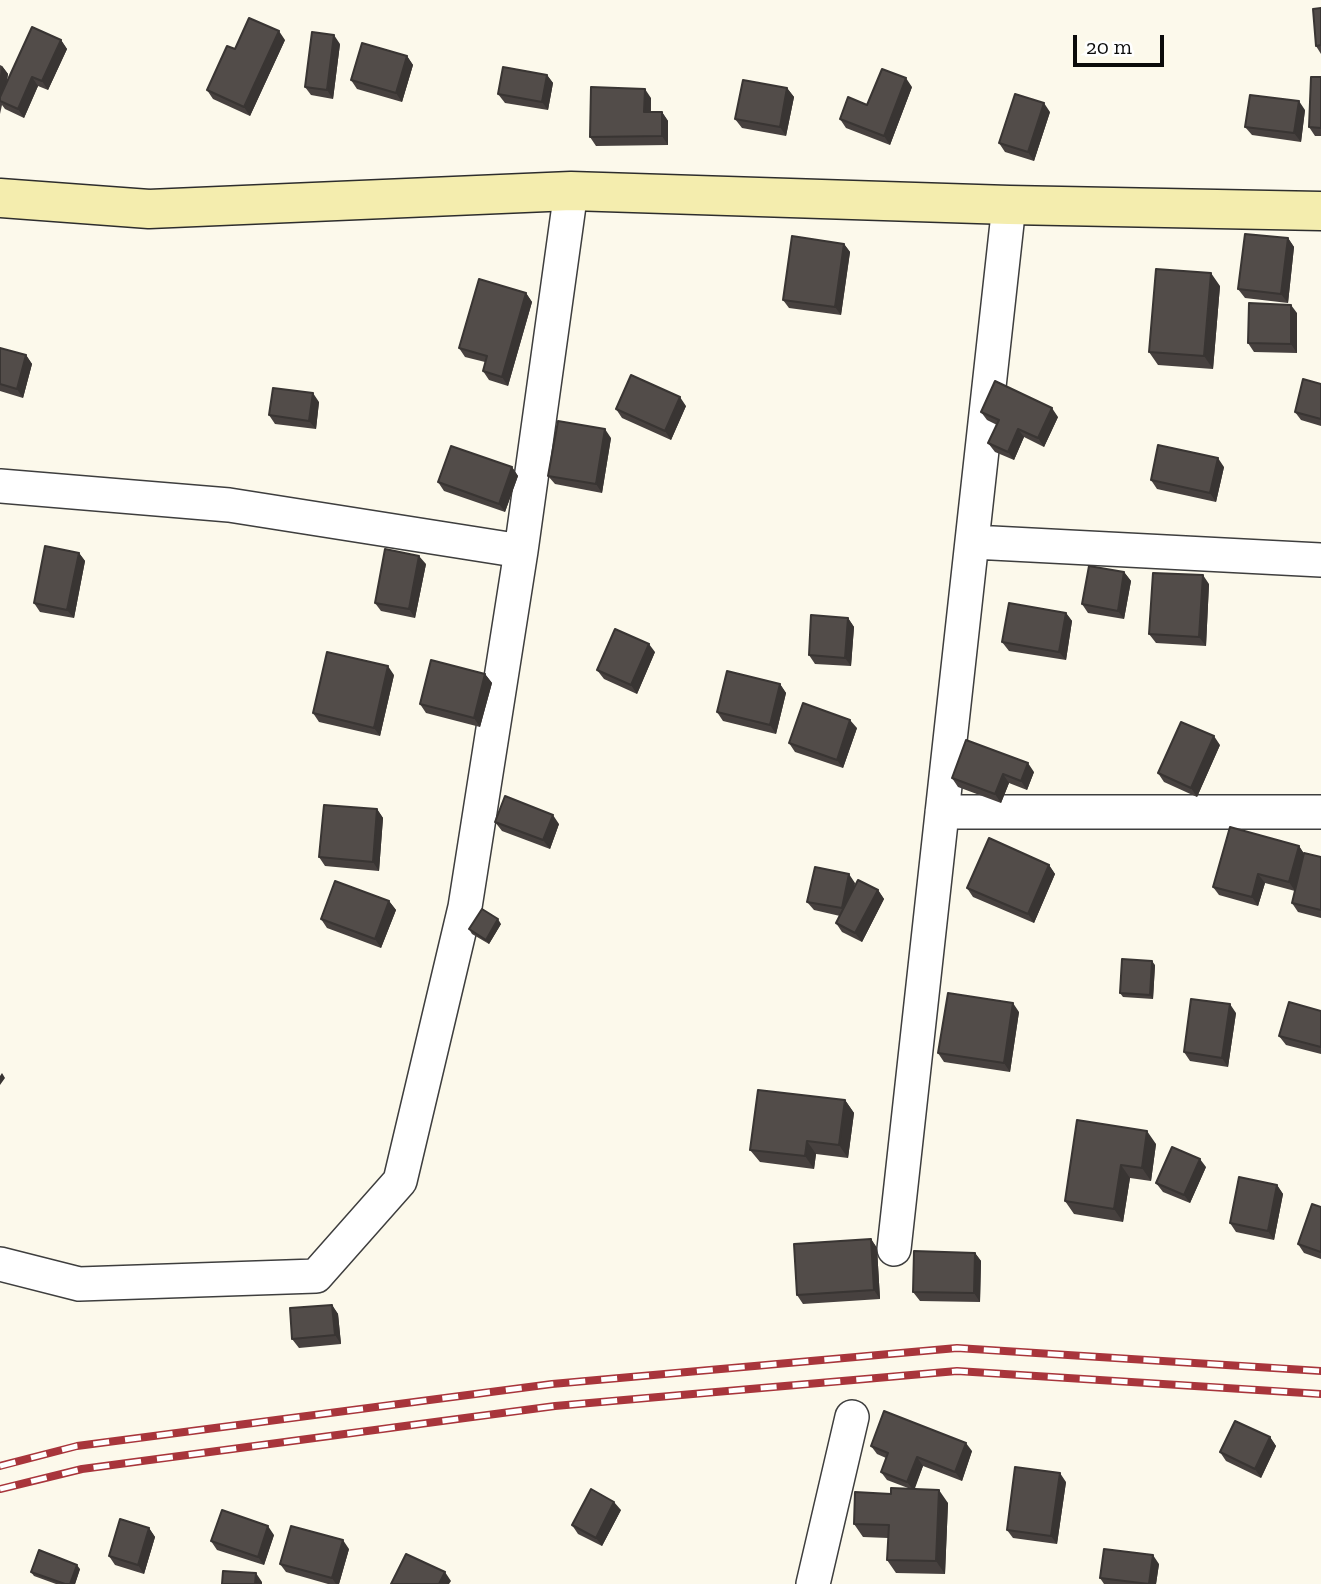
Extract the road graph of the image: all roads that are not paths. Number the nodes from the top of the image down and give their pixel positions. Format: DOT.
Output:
graph roads {
  1 [pos="571,191"];
  2 [pos="0,198"];
  3 [pos="1009,205"];
  4 [pos="1321,211"];
  5 [pos="0,486"];
  6 [pos="972,542"];
  7 [pos="521,551"];
  8 [pos="1321,560"];
  9 [pos="942,812"];
  10 [pos="1321,812"];
  11 [pos="894,1249"];
  12 [pos="0,1264"];
  13 [pos="852,1417"];
  14 [pos="813,1584"];
  1 -- 2 [label="street"];
  1 -- 3 [label="street"];
  1 -- 7 [label="street"];
  3 -- 4 [label="street"];
  3 -- 6 [label="street"];
  5 -- 7 [label="street"];
  6 -- 8 [label="street"];
  6 -- 9 [label="street"];
  7 -- 12 [label="street"];
  9 -- 10 [label="street"];
  9 -- 11 [label="street"];
  13 -- 14 [label="street"];
}
